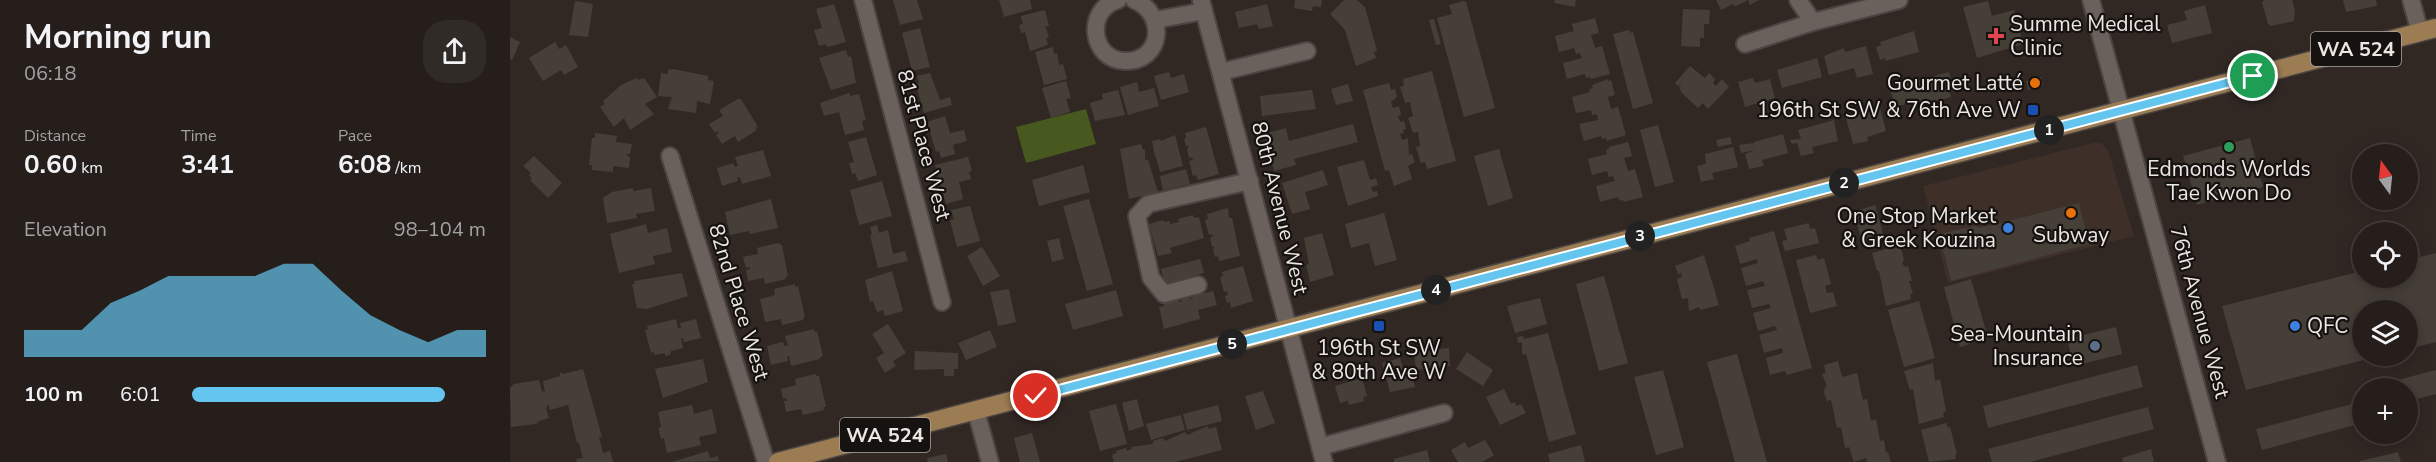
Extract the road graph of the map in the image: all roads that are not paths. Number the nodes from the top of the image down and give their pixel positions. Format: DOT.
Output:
graph roads {
  1 [pos="862,0"];
  2 [pos="1118,0"];
  3 [pos="1134,0"];
  4 [pos="1798,0"];
  5 [pos="1899,0"];
  6 [pos="2091,0"];
  7 [pos="2411,0"];
  8 [pos="1203,5"];
  9 [pos="1155,20"];
  10 [pos="1813,22"];
  11 [pos="2428,30"];
  12 [pos="1744,44"];
  13 [pos="1307,51"];
  14 [pos="1221,72"];
  15 [pos="2121,111"];
  16 [pos="670,156"];
  17 [pos="1250,181"];
  18 [pos="1198,285"];
  19 [pos="942,302"];
  20 [pos="1287,329"];
  21 [pos="976,411"];
  22 [pos="1444,413"];
  23 [pos="1322,454"];
  24 [pos="816,457"];
  25 [pos="766,462"];
  26 [pos="778,462"];
  27 [pos="990,462"];
  28 [pos="2217,462"];
  1 -- 19 [label="street, 81st Place West"];
  2 -- 9 [label="street"];
  3 -- 9 [label="street"];
  4 -- 10 [label="street"];
  5 -- 10 [label="street"];
  6 -- 15 [label="street, 76th Avenue West"];
  7 -- 11 [label="street"];
  8 -- 9 [label="street"];
  8 -- 14 [label="street, 80th Avenue West"];
  10 -- 12 [label="street"];
  11 -- 15 [label="main road, WA 524"];
  13 -- 14 [label="street"];
  14 -- 17 [label="street, 80th Avenue West"];
  15 -- 20 [label="main road, WA 524"];
  15 -- 28 [label="street, 76th Avenue West"];
  16 -- 25 [label="street, 82nd Place West"];
  17 -- 18 [label="street"];
  17 -- 20 [label="street, 80th Avenue West"];
  20 -- 21 [label="main road, WA 524"];
  20 -- 23 [label="street, 80th Avenue West"];
  21 -- 24 [label="main road, WA 524"];
  21 -- 27 [label="street"];
  22 -- 23 [label="street"];
  24 -- 26 [label="main road, WA 524"];
}
